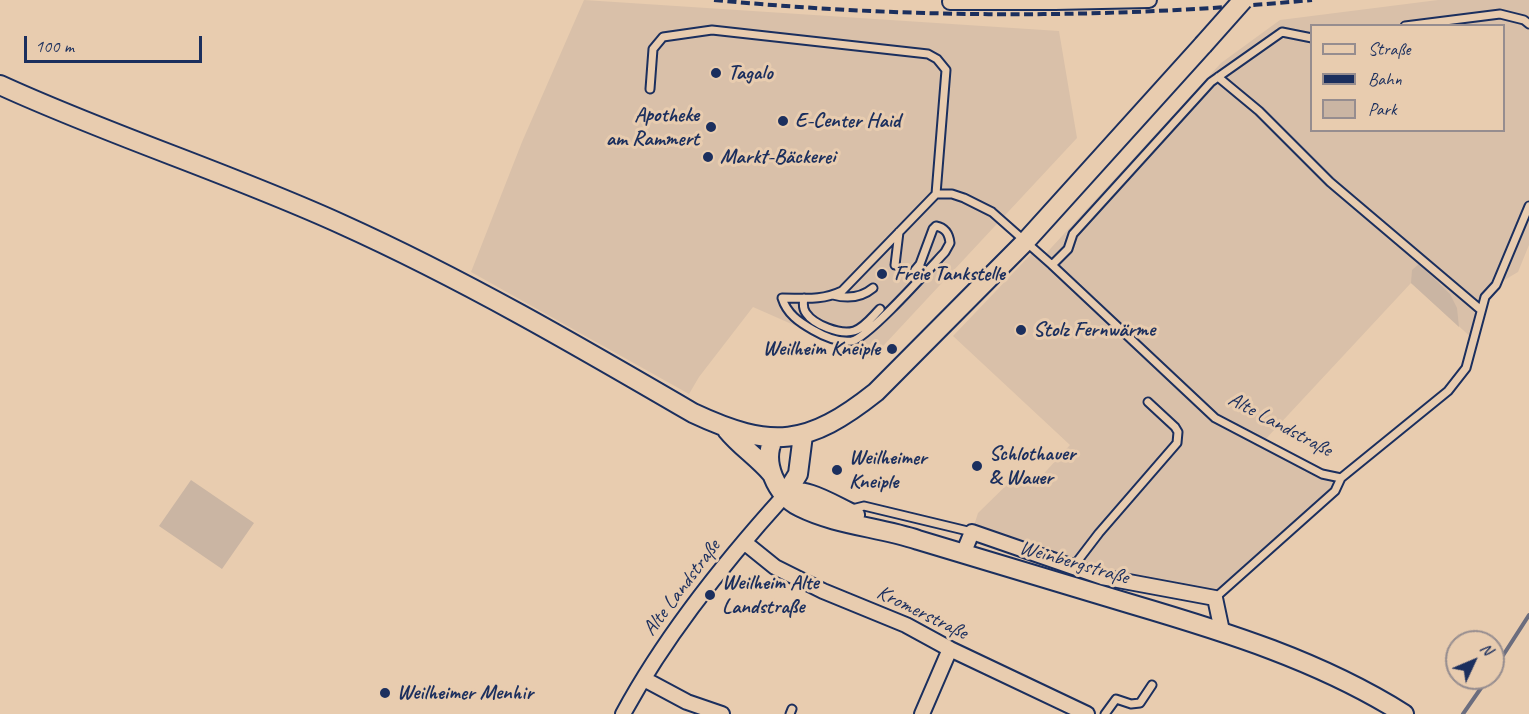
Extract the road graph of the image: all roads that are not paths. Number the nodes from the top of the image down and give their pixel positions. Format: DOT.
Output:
graph roads {
  1 [pos="1149,0"];
  2 [pos="1243,0"];
  3 [pos="971,1"];
  4 [pos="1053,1"];
  5 [pos="950,2"];
  6 [pos="1421,24"];
  7 [pos="1529,24"];
  8 [pos="1310,38"];
  9 [pos="1218,77"];
  10 [pos="0,85"];
  11 [pos="650,89"];
  12 [pos="936,194"];
  13 [pos="1529,207"];
  14 [pos="899,232"];
  15 [pos="1030,246"];
  16 [pos="895,265"];
  17 [pos="1052,265"];
  18 [pos="915,270"];
  19 [pos="873,288"];
  20 [pos="833,295"];
  21 [pos="804,298"];
  22 [pos="880,309"];
  23 [pos="1481,310"];
  24 [pos="1148,402"];
  25 [pos="726,428"];
  26 [pos="803,435"];
  27 [pos="774,438"];
  28 [pos="772,474"];
  29 [pos="798,474"];
  30 [pos="1341,478"];
  31 [pos="807,493"];
  32 [pos="785,495"];
  33 [pos="845,511"];
  34 [pos="972,532"];
  35 [pos="895,533"];
  36 [pos="744,542"];
  37 [pos="963,554"];
  38 [pos="1073,567"];
  39 [pos="1215,598"];
  40 [pos="1222,631"];
  41 [pos="950,649"];
  42 [pos="644,679"];
  43 [pos="1152,685"];
  44 [pos="623,714"];
  45 [pos="722,714"];
  46 [pos="922,714"];
  47 [pos="1087,714"];
  48 [pos="1105,714"];
  49 [pos="1404,714"];
  1 -- 4 [label="street"];
  2 -- 15 [label="street, bridge"];
  3 -- 4 [label="street"];
  3 -- 5 [label="street"];
  6 -- 7 [label="lane"];
  8 -- 9 [label="lane"];
  9 -- 17 [label="lane"];
  9 -- 23 [label="lane"];
  10 -- 25 [label="street"];
  11 -- 12 [label="lane"];
  12 -- 14 [label="lane"];
  12 -- 15 [label="lane, Alte Landstraße"];
  13 -- 23 [label="lane, Alte Landstraße"];
  14 -- 16 [label="lane"];
  14 -- 20 [label="lane"];
  15 -- 17 [label="lane, Alte Landstraße"];
  15 -- 26 [label="street"];
  17 -- 30 [label="lane, Alte Landstraße"];
  18 -- 21 [label="lane"];
  19 -- 20 [label="lane"];
  20 -- 21 [label="lane"];
  21 -- 22 [label="lane"];
  23 -- 30 [label="lane, Alte Landstraße"];
  24 -- 38 [label="lane"];
  25 -- 27 [label="street"];
  25 -- 28 [label="street"];
  26 -- 27 [label="street"];
  26 -- 29 [label="street, Alte Landstraße"];
  27 -- 28 [label="street"];
  28 -- 32 [label="street"];
  29 -- 31 [label="street"];
  29 -- 32 [label="street, Alte Landstraße"];
  30 -- 39 [label="lane"];
  31 -- 32 [label="street"];
  31 -- 33 [label="street"];
  32 -- 35 [label="street"];
  32 -- 36 [label="street, Alte Landstraße"];
  33 -- 34 [label="lane"];
  33 -- 35 [label="street"];
  34 -- 37 [label="street"];
  34 -- 38 [label="street"];
  35 -- 37 [label="street, Weinbergstraße"];
  36 -- 41 [label="street, Kromerstraße"];
  36 -- 42 [label="street, Alte Landstraße"];
  37 -- 40 [label="street, Weinbergstraße"];
  38 -- 39 [label="street"];
  39 -- 40 [label="street"];
  40 -- 49 [label="street, Weinbergstraße"];
  41 -- 46 [label="street"];
  41 -- 47 [label="street, Kromerstraße"];
  42 -- 44 [label="street, Alte Landstraße"];
  42 -- 45 [label="street"];
  43 -- 48 [label="lane"];
}
